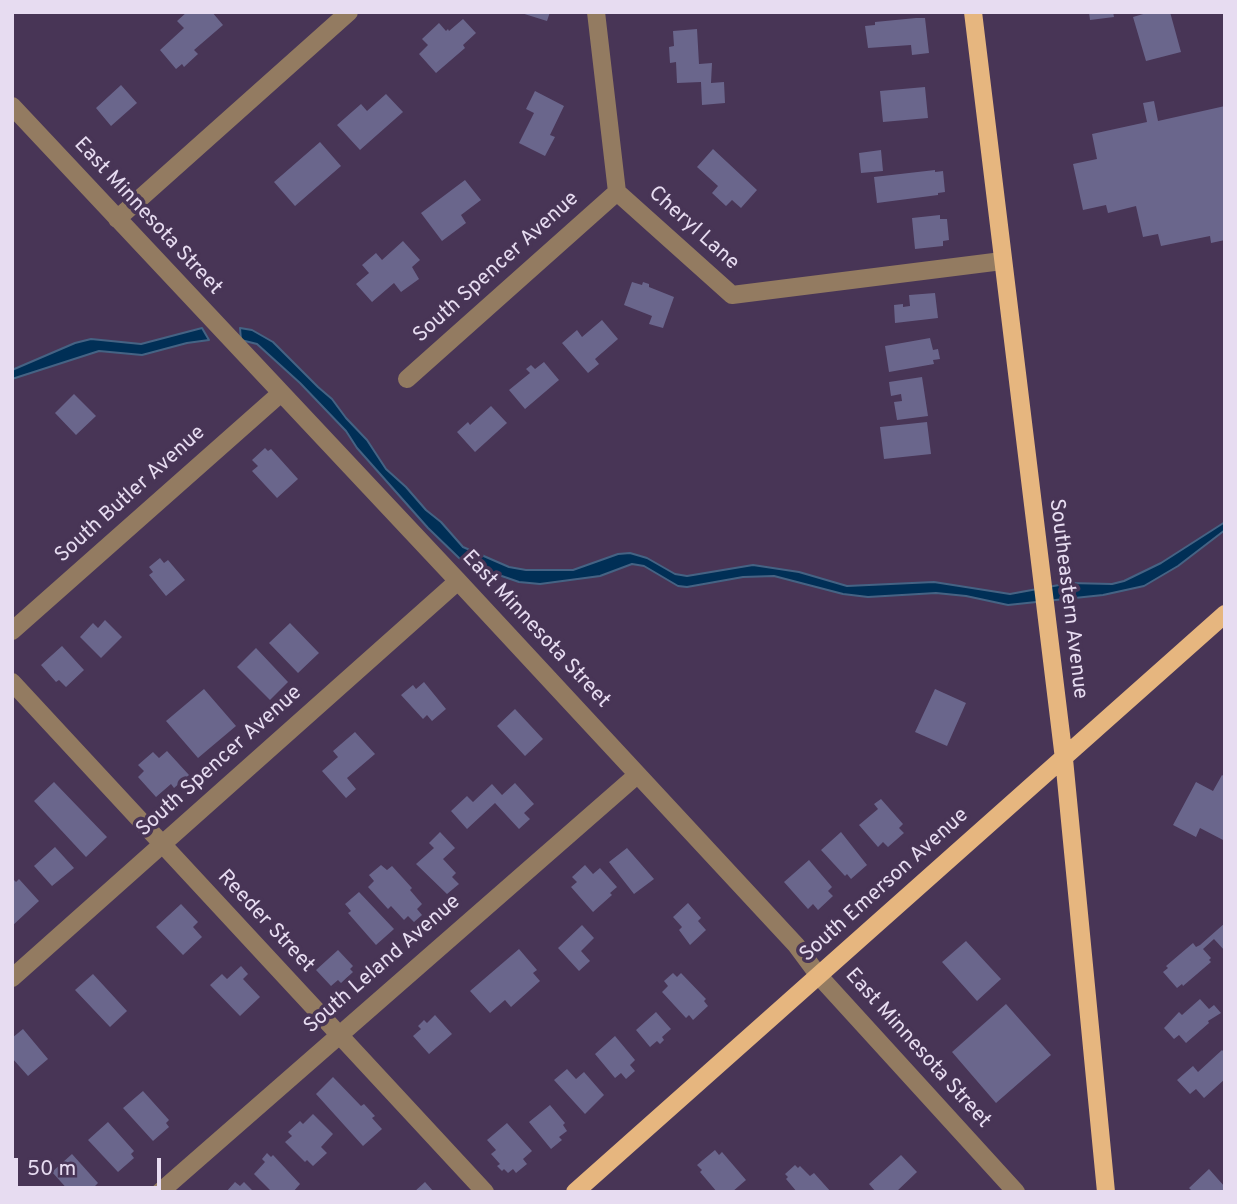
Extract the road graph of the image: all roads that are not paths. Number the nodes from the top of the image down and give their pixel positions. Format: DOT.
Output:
graph roads {
  1 [pos="349,12"];
  2 [pos="596,12"];
  3 [pos="973,12"];
  4 [pos="12,106"];
  5 [pos="617,192"];
  6 [pos="117,219"];
  7 [pos="1002,261"];
  8 [pos="407,379"];
  9 [pos="281,393"];
  10 [pos="458,581"];
  11 [pos="1225,614"];
  12 [pos="12,631"];
  13 [pos="12,682"];
  14 [pos="1064,759"];
  15 [pos="637,775"];
  16 [pos="162,845"];
  17 [pos="819,975"];
  18 [pos="12,978"];
  19 [pos="338,1034"];
  20 [pos="160,1192"];
  21 [pos="485,1192"];
  22 [pos="575,1192"];
  23 [pos="1016,1192"];
  24 [pos="1106,1192"];
  1 -- 6 [label="street"];
  2 -- 5 [label="street, Cheryl Lane"];
  3 -- 7 [label="main road, Southeastern Avenue"];
  4 -- 6 [label="street, East Minnesota Street"];
  5 -- 7 [label="street, Cheryl Lane"];
  5 -- 8 [label="street, South Spencer Avenue"];
  6 -- 9 [label="street, East Minnesota Street"];
  7 -- 14 [label="main road, Southeastern Avenue"];
  9 -- 10 [label="street, East Minnesota Street"];
  9 -- 12 [label="street, South Butler Avenue"];
  10 -- 15 [label="street, East Minnesota Street"];
  10 -- 16 [label="street, South Spencer Avenue"];
  11 -- 14 [label="main road, South Emerson Avenue"];
  13 -- 16 [label="street, Reeder Street"];
  14 -- 17 [label="main road, South Emerson Avenue"];
  14 -- 24 [label="main road, Southeastern Avenue"];
  15 -- 17 [label="street, East Minnesota Street"];
  15 -- 19 [label="street, South Leland Avenue"];
  16 -- 18 [label="street, South Spencer Avenue"];
  16 -- 19 [label="street, Reeder Street"];
  17 -- 22 [label="main road, South Emerson Avenue"];
  17 -- 23 [label="street, East Minnesota Street"];
  19 -- 20 [label="street, South Leland Avenue"];
  19 -- 21 [label="street, Reeder Street"];
}
